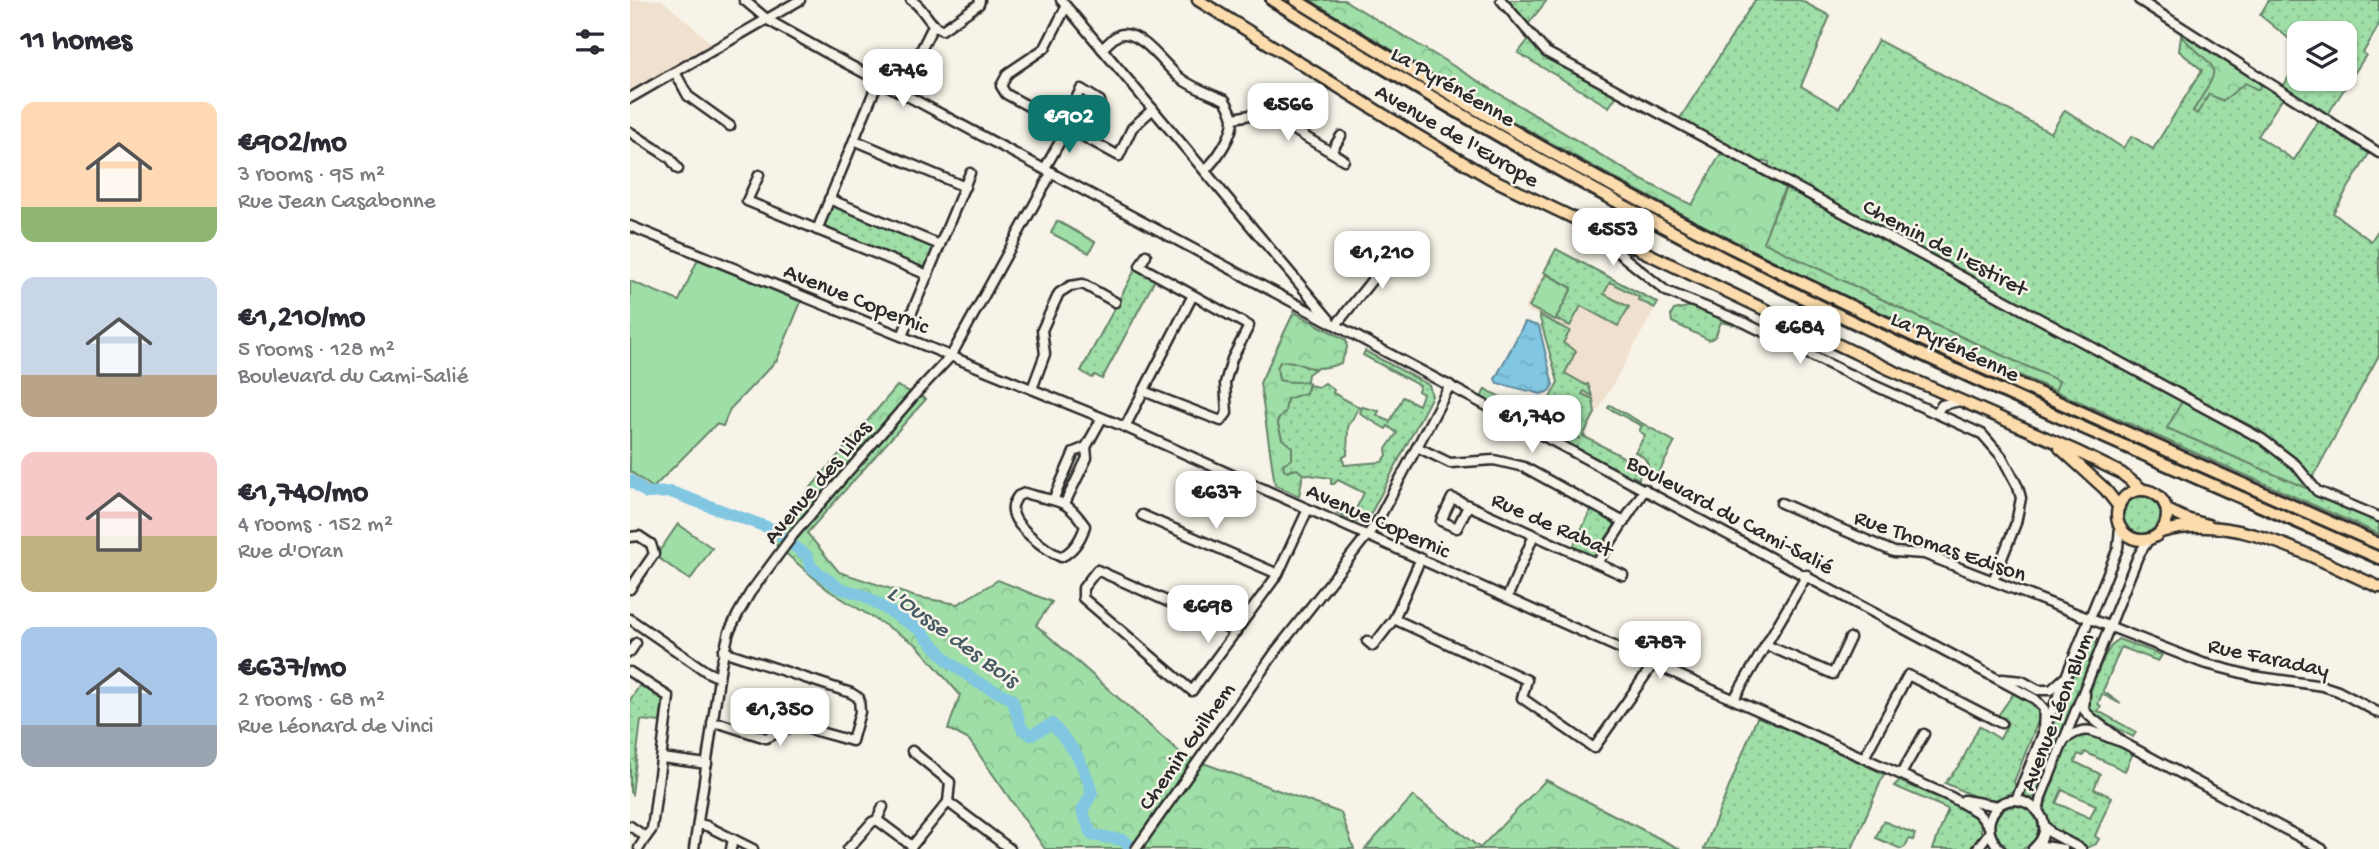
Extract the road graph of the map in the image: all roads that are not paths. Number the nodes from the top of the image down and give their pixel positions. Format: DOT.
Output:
graph roads {
  1 [pos="744,0"];
  2 [pos="800,0"];
  3 [pos="912,0"];
  4 [pos="980,0"];
  5 [pos="1198,0"];
  6 [pos="1272,0"];
  7 [pos="1296,0"];
  8 [pos="1501,0"];
  9 [pos="2139,0"];
  10 [pos="1064,4"];
  11 [pos="768,20"];
  12 [pos="933,26"];
  13 [pos="1102,49"];
  14 [pos="916,60"];
  15 [pos="675,72"];
  16 [pos="879,79"];
  17 [pos="630,98"];
  18 [pos="1072,106"];
  19 [pos="1153,109"];
  20 [pos="1234,118"];
  21 [pos="730,126"];
  22 [pos="1064,127"];
  23 [pos="630,132"];
  24 [pos="1341,136"];
  25 [pos="854,140"];
  26 [pos="1331,152"];
  27 [pos="2379,153"];
  28 [pos="1344,160"];
  29 [pos="678,169"];
  30 [pos="1049,170"];
  31 [pos="1205,170"];
  32 [pos="970,173"];
  33 [pos="759,175"];
  34 [pos="965,187"];
  35 [pos="829,199"];
  36 [pos="1579,221"];
  37 [pos="630,226"];
  38 [pos="817,230"];
  39 [pos="1404,240"];
  40 [pos="940,245"];
  41 [pos="1146,255"];
  42 [pos="928,275"];
  43 [pos="1193,295"];
  44 [pos="1115,302"];
  45 [pos="1334,324"];
  46 [pos="902,336"];
  47 [pos="951,356"];
  48 [pos="1450,385"];
  49 [pos="1032,389"];
  50 [pos="1143,391"];
  51 [pos="1960,401"];
  52 [pos="1936,413"];
  53 [pos="1102,418"];
  54 [pos="1125,427"];
  55 [pos="2051,441"];
  56 [pos="1086,447"];
  57 [pos="1418,447"];
  58 [pos="1646,489"];
  59 [pos="2143,490"];
  60 [pos="1054,498"];
  61 [pos="1065,503"];
  62 [pos="1781,503"];
  63 [pos="1468,506"];
  64 [pos="2119,507"];
  65 [pos="1308,509"];
  66 [pos="2167,510"];
  67 [pos="1142,515"];
  68 [pos="2379,517"];
  69 [pos="1624,522"];
  70 [pos="2120,527"];
  71 [pos="2219,529"];
  72 [pos="2161,532"];
  73 [pos="1367,535"];
  74 [pos="1534,535"];
  75 [pos="630,537"];
  76 [pos="2149,539"];
  77 [pos="2379,544"];
  78 [pos="1421,558"];
  79 [pos="2379,558"];
  80 [pos="1597,563"];
  81 [pos="1278,574"];
  82 [pos="1623,575"];
  83 [pos="1807,576"];
  84 [pos="1993,581"];
  85 [pos="2379,587"];
  86 [pos="630,589"];
  87 [pos="1507,598"];
  88 [pos="630,619"];
  89 [pos="1394,619"];
  90 [pos="2089,619"];
  91 [pos="2109,626"];
  92 [pos="1236,632"];
  93 [pos="1850,638"];
  94 [pos="1367,640"];
  95 [pos="636,643"];
  96 [pos="1766,645"];
  97 [pos="630,652"];
  98 [pos="723,652"];
  99 [pos="1654,663"];
  100 [pos="630,672"];
  101 [pos="719,677"];
  102 [pos="2065,678"];
  103 [pos="2000,679"];
  104 [pos="2085,686"];
  105 [pos="1734,699"];
  106 [pos="2379,713"];
  107 [pos="712,723"];
  108 [pos="2001,723"];
  109 [pos="2043,732"];
  110 [pos="1924,734"];
  111 [pos="2063,740"];
  112 [pos="2122,742"];
  113 [pos="912,751"];
  114 [pos="662,758"];
  115 [pos="1864,758"];
  116 [pos="707,764"];
  117 [pos="1901,774"];
  118 [pos="1951,797"];
  119 [pos="2016,800"];
  120 [pos="948,802"];
  121 [pos="883,807"];
  122 [pos="1998,807"];
  123 [pos="2038,811"];
  124 [pos="877,820"];
  125 [pos="699,824"];
  126 [pos="2044,825"];
  127 [pos="630,826"];
  128 [pos="1989,829"];
  129 [pos="646,837"];
  130 [pos="733,839"];
  131 [pos="630,842"];
  132 [pos="914,847"];
  133 [pos="1138,847"];
  134 [pos="2035,847"];
  135 [pos="639,849"];
  136 [pos="694,849"];
  137 [pos="731,849"];
  138 [pos="753,849"];
  139 [pos="848,849"];
  140 [pos="1010,849"];
  141 [pos="1977,849"];
  142 [pos="2000,849"];
  143 [pos="2063,849"];
  144 [pos="2081,849"];
  145 [pos="2322,849"];
  1 -- 11 [label="street, Boulevard du Cami-Salié"];
  2 -- 11 [label="street"];
  3 -- 12 [label="street"];
  4 -- 12 [label="street"];
  5 -- 36 [label="main road, Avenue de l'Europe"];
  6 -- 79 [label="highway, La Pyrénéenne"];
  7 -- 77 [label="highway, La Pyrénéenne"];
  8 -- 68 [label="street, Chemin de l'Estiret"];
  9 -- 27 [label="street"];
  10 -- 13 [label="street"];
  10 -- 22 [label="street"];
  11 -- 15 [label="street"];
  11 -- 16 [label="street, Boulevard du Cami-Salié"];
  12 -- 14 [label="street"];
  13 -- 19 [label="street"];
  13 -- 20 [label="street"];
  15 -- 17 [label="street"];
  15 -- 21 [label="street"];
  16 -- 25 [label="street"];
  16 -- 30 [label="street, Boulevard du Cami-Salié"];
  18 -- 22 [label="street, Avenue des Lilas"];
  19 -- 22 [label="street"];
  19 -- 31 [label="street"];
  20 -- 26 [label="street"];
  20 -- 31 [label="street"];
  22 -- 30 [label="street, Avenue des Lilas"];
  23 -- 29 [label="street"];
  24 -- 26 [label="street"];
  25 -- 34 [label="street"];
  25 -- 35 [label="street"];
  26 -- 28 [label="street"];
  30 -- 45 [label="street, Boulevard du Cami-Salié"];
  30 -- 47 [label="street, Avenue des Lilas"];
  31 -- 45 [label="street"];
  32 -- 34 [label="street"];
  33 -- 38 [label="street"];
  34 -- 40 [label="street"];
  35 -- 38 [label="street"];
  35 -- 40 [label="street"];
  36 -- 51 [label="main road, Avenue de l'Europe"];
  36 -- 52 [label="street"];
  37 -- 46 [label="street, Avenue Copernic"];
  38 -- 42 [label="street"];
  39 -- 45 [label="street"];
  40 -- 42 [label="street"];
  41 -- 43 [label="street"];
  42 -- 46 [label="street"];
  43 -- 50 [label="street"];
  43 -- 50 [label="street"];
  44 -- 49 [label="street"];
  45 -- 48 [label="street, Boulevard du Cami-Salié"];
  46 -- 47 [label="street, Avenue Copernic"];
  47 -- 49 [label="street, Avenue Copernic"];
  47 -- 98 [label="street, Avenue des Lilas"];
  48 -- 57 [label="street, Chemin Guilhem"];
  48 -- 58 [label="street, Boulevard du Cami-Salié"];
  49 -- 53 [label="street, Avenue Copernic"];
  50 -- 54 [label="street"];
  51 -- 52 [label="street"];
  51 -- 55 [label="main road, Avenue de l'Europe"];
  52 -- 84 [label="street"];
  53 -- 54 [label="street, Avenue Copernic"];
  53 -- 56 [label="street"];
  54 -- 65 [label="street, Avenue Copernic"];
  55 -- 59 [label="main road, Avenue de l'Europe"];
  55 -- 64 [label="main road, Avenue de l'Europe"];
  56 -- 60 [label="street"];
  56 -- 61 [label="street"];
  57 -- 69 [label="street"];
  57 -- 73 [label="street, Chemin Guilhem"];
  58 -- 69 [label="street"];
  58 -- 83 [label="street, Boulevard du Cami-Salié"];
  59 -- 64 [label="main road"];
  59 -- 66 [label="main road"];
  60 -- 61 [label="street"];
  60 -- 61 [label="street"];
  62 -- 84 [label="street, Rue Thomas Edison"];
  63 -- 74 [label="street, Rue de Rabat"];
  64 -- 70 [label="main road"];
  65 -- 73 [label="street, Avenue Copernic"];
  65 -- 81 [label="street"];
  66 -- 71 [label="main road"];
  66 -- 72 [label="main road"];
  67 -- 81 [label="street"];
  69 -- 80 [label="street"];
  70 -- 76 [label="main road"];
  70 -- 90 [label="street, Avenue Léon Blum"];
  71 -- 72 [label="main road"];
  71 -- 85 [label="main road"];
  72 -- 76 [label="main road"];
  73 -- 78 [label="street, Avenue Copernic"];
  73 -- 133 [label="street, Chemin Guilhem"];
  74 -- 80 [label="street, Rue de Rabat"];
  74 -- 87 [label="street"];
  75 -- 86 [label="street"];
  76 -- 91 [label="street, Avenue Léon Blum"];
  78 -- 87 [label="street, Avenue Copernic"];
  78 -- 89 [label="street"];
  80 -- 82 [label="street, Rue de Rabat"];
  81 -- 92 [label="street"];
  83 -- 96 [label="street"];
  83 -- 103 [label="street, Boulevard du Cami-Salié"];
  84 -- 90 [label="street, Rue Thomas Edison"];
  87 -- 99 [label="street, Avenue Copernic"];
  88 -- 101 [label="street"];
  89 -- 94 [label="street"];
  89 -- 99 [label="street"];
  90 -- 91 [label="street, Avenue Léon Blum"];
  90 -- 102 [label="street, Avenue Léon Blum"];
  91 -- 104 [label="street, Avenue Léon Blum"];
  91 -- 106 [label="street, Rue Faraday"];
  92 -- 92 [label="street"];
  93 -- 96 [label="street"];
  95 -- 97 [label="street"];
  96 -- 105 [label="street"];
  98 -- 101 [label="street, Avenue des Lilas"];
  98 -- 107 [label="street"];
  99 -- 105 [label="street, Avenue Copernic"];
  100 -- 114 [label="street"];
  101 -- 107 [label="street, Avenue des Lilas"];
  102 -- 103 [label="street, Boulevard du Cami-Salié"];
  102 -- 109 [label="street, Avenue Léon Blum"];
  103 -- 109 [label="street, Boulevard du Cami-Salié"];
  104 -- 111 [label="street, Avenue Léon Blum"];
  104 -- 112 [label="street"];
  105 -- 115 [label="street, Avenue Copernic"];
  107 -- 116 [label="street, Avenue des Lilas"];
  108 -- 115 [label="street"];
  109 -- 119 [label="street, Avenue Léon Blum"];
  110 -- 117 [label="street"];
  111 -- 112 [label="street"];
  111 -- 123 [label="street, Avenue Léon Blum"];
  112 -- 145 [label="street"];
  113 -- 120 [label="street"];
  114 -- 116 [label="street"];
  114 -- 129 [label="street"];
  115 -- 117 [label="street, Avenue Copernic"];
  116 -- 125 [label="street, Avenue des Lilas"];
  117 -- 118 [label="street, Avenue Copernic"];
  118 -- 122 [label="street, Avenue Copernic"];
  118 -- 128 [label="street, Avenue Copernic"];
  119 -- 122 [label="street"];
  119 -- 123 [label="street"];
  120 -- 132 [label="street"];
  120 -- 140 [label="street"];
  121 -- 124 [label="street"];
  122 -- 128 [label="street"];
  123 -- 126 [label="street"];
  124 -- 132 [label="street"];
  124 -- 139 [label="street"];
  125 -- 130 [label="street"];
  125 -- 136 [label="street, Avenue des Lilas"];
  126 -- 134 [label="street"];
  126 -- 144 [label="street"];
  127 -- 129 [label="street"];
  128 -- 141 [label="street"];
  128 -- 142 [label="street, Avenue Copernic"];
  129 -- 135 [label="street"];
  130 -- 137 [label="street"];
  130 -- 138 [label="street"];
  131 -- 135 [label="street"];
  134 -- 143 [label="street"];
}
